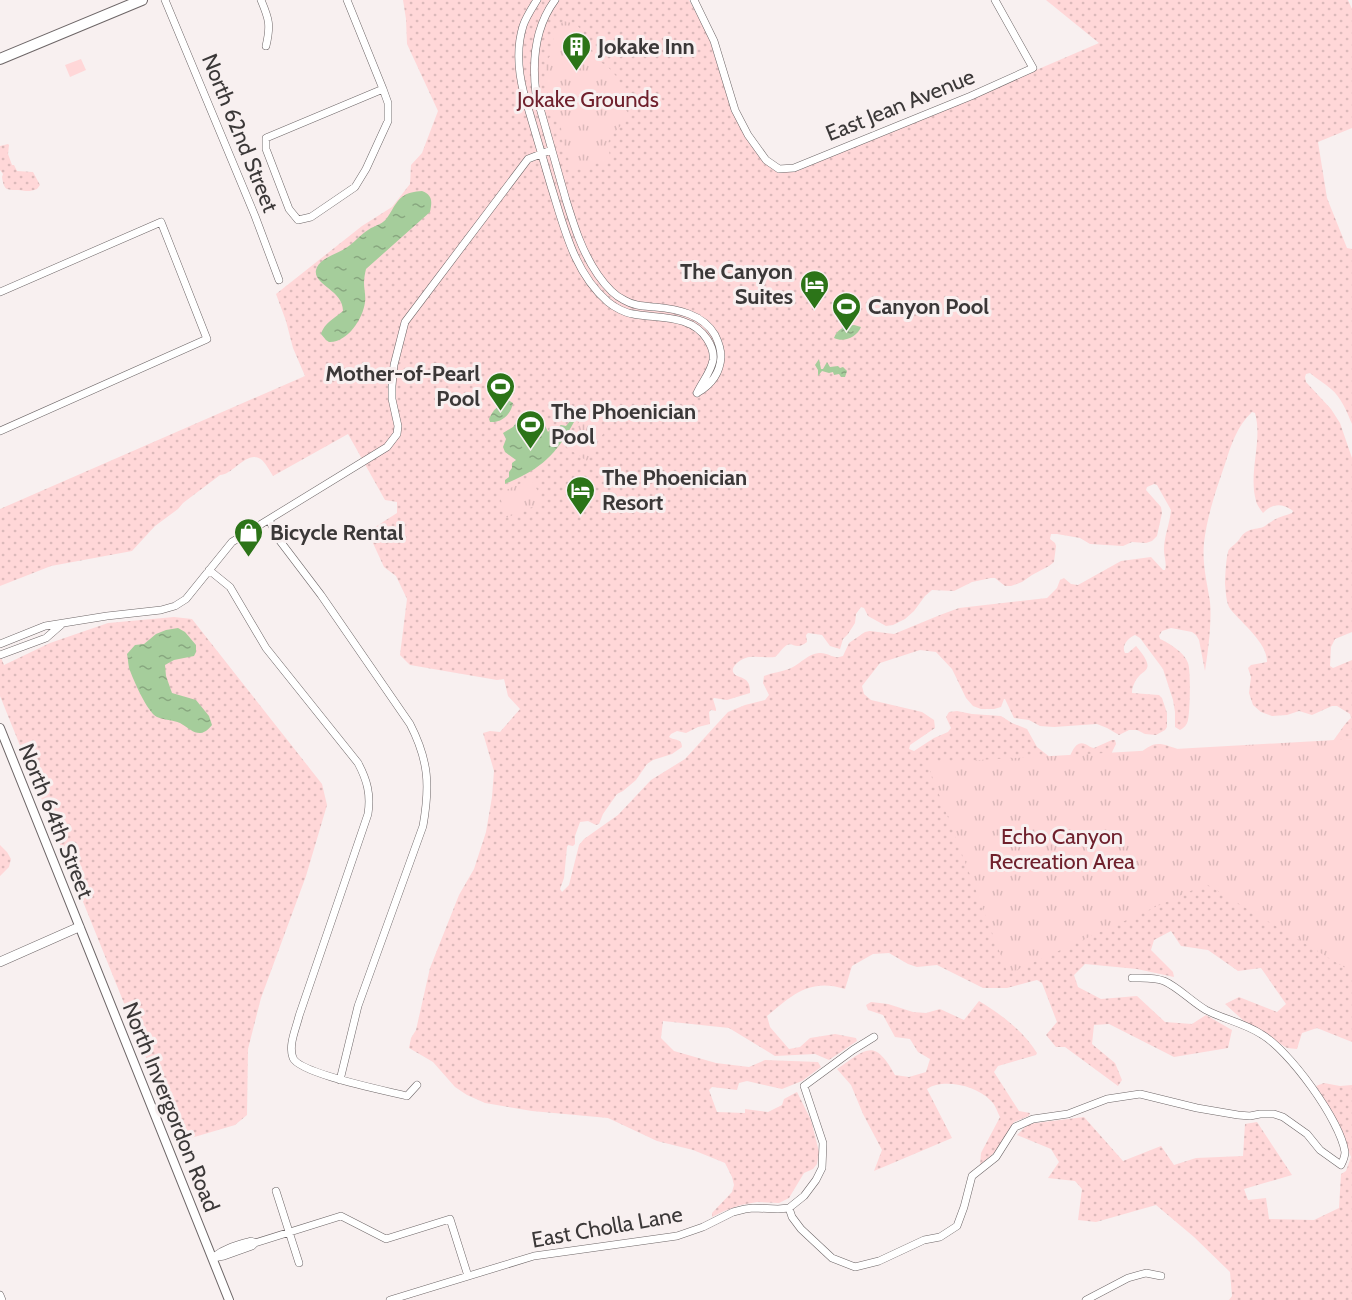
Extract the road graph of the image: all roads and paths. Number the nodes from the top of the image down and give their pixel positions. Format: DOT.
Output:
graph roads {
  1 [pos="142,0"];
  2 [pos="165,0"];
  3 [pos="261,0"];
  4 [pos="347,0"];
  5 [pos="537,0"];
  6 [pos="555,0"];
  7 [pos="694,0"];
  8 [pos="996,0"];
  9 [pos="266,46"];
  10 [pos="0,59"];
  11 [pos="383,89"];
  12 [pos="551,150"];
  13 [pos="542,153"];
  14 [pos="279,280"];
  15 [pos="0,292"];
  16 [pos="0,431"];
  17 [pos="268,520"];
  18 [pos="209,570"];
  19 [pos="62,624"];
  20 [pos="0,644"];
  21 [pos="0,655"];
  22 [pos="0,728"];
  23 [pos="79,927"];
  24 [pos="0,962"];
  25 [pos="1132,978"];
  26 [pos="874,1037"];
  27 [pos="340,1080"];
  28 [pos="417,1085"];
  29 [pos="276,1191"];
  30 [pos="789,1208"];
  31 [pos="289,1232"];
  32 [pos="213,1258"];
  33 [pos="299,1263"];
  34 [pos="468,1276"];
  35 [pos="1161,1276"];
  36 [pos="0,1295"];
  37 [pos="2,1300"];
  38 [pos="229,1300"];
  39 [pos="390,1300"];
  40 [pos="1086,1300"];
  1 -- 10 [label="main road"];
  2 -- 14 [label="street, North 62nd Street"];
  3 -- 9 [label="street"];
  4 -- 11 [label="street"];
  5 -- 13 [label="street"];
  6 -- 12 [label="street"];
  7 -- 8 [label="street, East Jean Avenue"];
  11 -- 11 [label="street"];
  12 -- 13 [label="street"];
  12 -- 13 [label="street"];
  13 -- 17 [label="street"];
  15 -- 16 [label="street"];
  17 -- 18 [label="street"];
  17 -- 27 [label="street"];
  18 -- 19 [label="street"];
  18 -- 27 [label="street"];
  19 -- 20 [label="street"];
  19 -- 21 [label="street"];
  22 -- 23 [label="street, North 64th Street"];
  23 -- 24 [label="main road"];
  23 -- 32 [label="street, North Invergordon Road"];
  25 -- 30 [label="street"];
  26 -- 30 [label="street"];
  27 -- 28 [label="street"];
  29 -- 31 [label="street"];
  30 -- 34 [label="street, East Cholla Lane"];
  31 -- 32 [label="street"];
  31 -- 33 [label="street"];
  31 -- 34 [label="street"];
  32 -- 38 [label="street, North Invergordon Road"];
  34 -- 39 [label="street, East Cholla Lane"];
  35 -- 40 [label="street"];
  36 -- 37 [label="street"];
}
